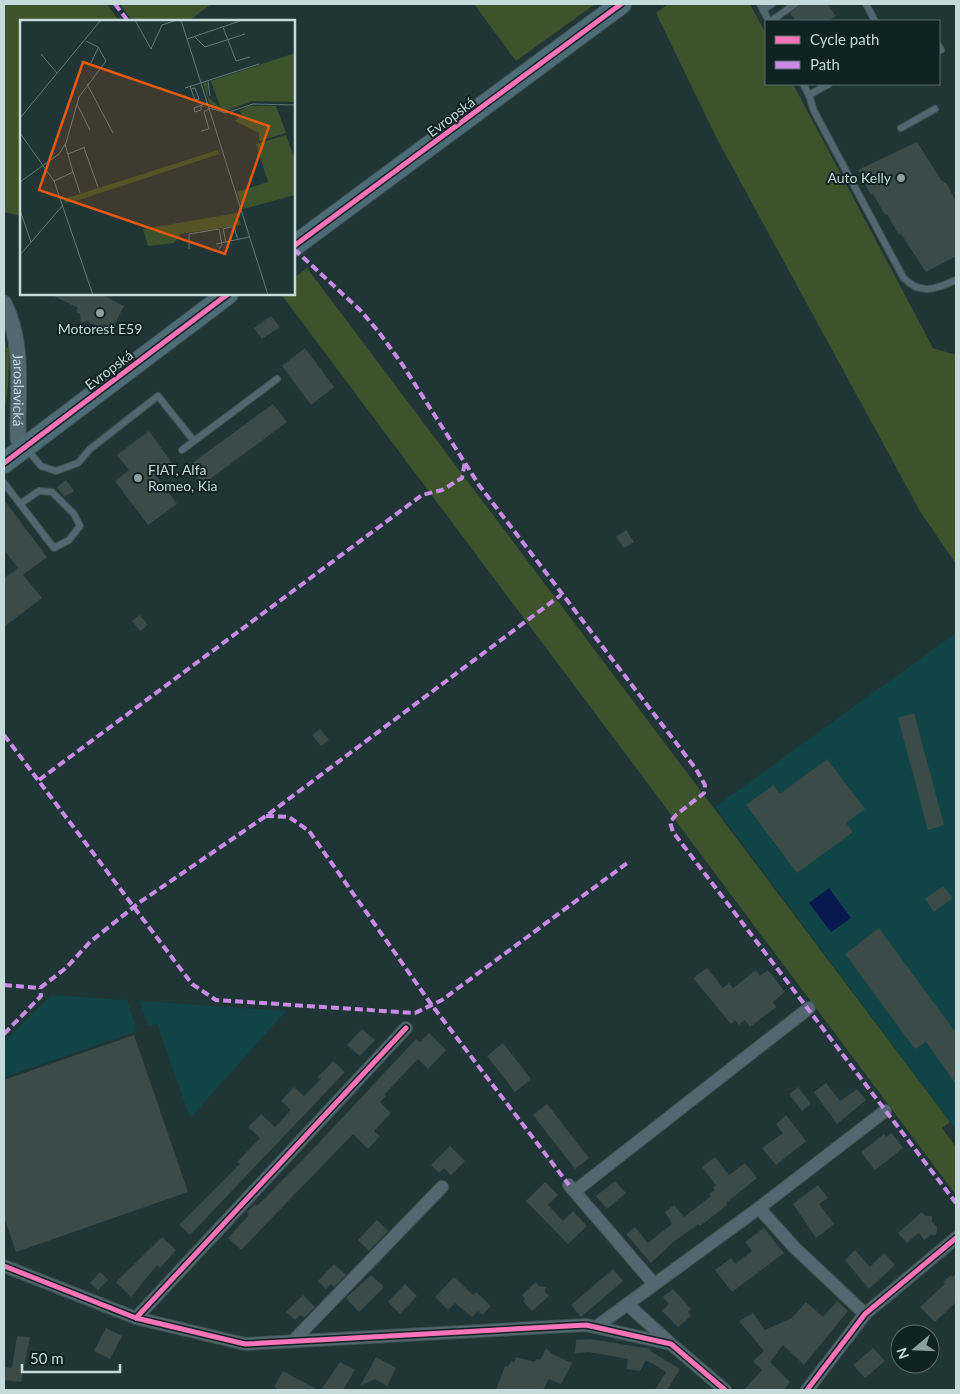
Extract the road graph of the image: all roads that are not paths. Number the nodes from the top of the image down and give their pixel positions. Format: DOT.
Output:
graph roads {
  1 [pos="621,4"];
  2 [pos="772,4"];
  3 [pos="795,4"];
  4 [pos="866,4"];
  5 [pos="762,7"];
  6 [pos="769,20"];
  7 [pos="771,20"];
  8 [pos="874,20"];
  9 [pos="803,85"];
  10 [pos="826,85"];
  11 [pos="808,95"];
  12 [pos="935,109"];
  13 [pos="901,128"];
  14 [pos="295,245"];
  15 [pos="956,280"];
  16 [pos="227,295"];
  17 [pos="4,303"];
  18 [pos="277,379"];
  19 [pos="194,440"];
  20 [pos="25,447"];
  21 [pos="182,450"];
  22 [pos="4,463"];
  23 [pos="4,482"];
  24 [pos="20,504"];
  25 [pos="809,1008"];
  26 [pos="406,1028"];
  27 [pos="885,1111"];
  28 [pos="442,1187"];
  29 [pos="759,1208"];
  30 [pos="956,1238"];
  31 [pos="4,1266"];
  32 [pos="654,1284"];
  33 [pos="627,1304"];
  34 [pos="864,1314"];
  35 [pos="136,1318"];
  36 [pos="596,1327"];
  37 [pos="293,1341"];
  38 [pos="671,1344"];
  39 [pos="725,1390"];
  40 [pos="807,1390"];
  1 -- 14 [label="main road, Evropská"];
  2 -- 5 [label="lane"];
  3 -- 7 [label="lane"];
  4 -- 8 [label="lane"];
  5 -- 6 [label="lane"];
  9 -- 11 [label="lane"];
  10 -- 11 [label="lane"];
  11 -- 15 [label="lane"];
  12 -- 13 [label="lane"];
  16 -- 20 [label="main road, Evropská"];
  17 -- 20 [label="street, Jaroslavická"];
  18 -- 19 [label="lane"];
  19 -- 20 [label="lane"];
  19 -- 21 [label="lane"];
  20 -- 22 [label="main road, Evropská"];
  23 -- 24 [label="lane"];
  24 -- 24 [label="lane"];
  25 -- 32 [label="street"];
  26 -- 35 [label="street"];
  27 -- 29 [label="street"];
  28 -- 37 [label="street"];
  29 -- 32 [label="street"];
  29 -- 34 [label="street"];
  30 -- 34 [label="street"];
  31 -- 35 [label="street"];
  32 -- 33 [label="street"];
  33 -- 36 [label="street"];
  33 -- 38 [label="street"];
  34 -- 40 [label="street"];
  35 -- 37 [label="street"];
  36 -- 37 [label="street"];
  36 -- 38 [label="street"];
  38 -- 39 [label="street"];
}
